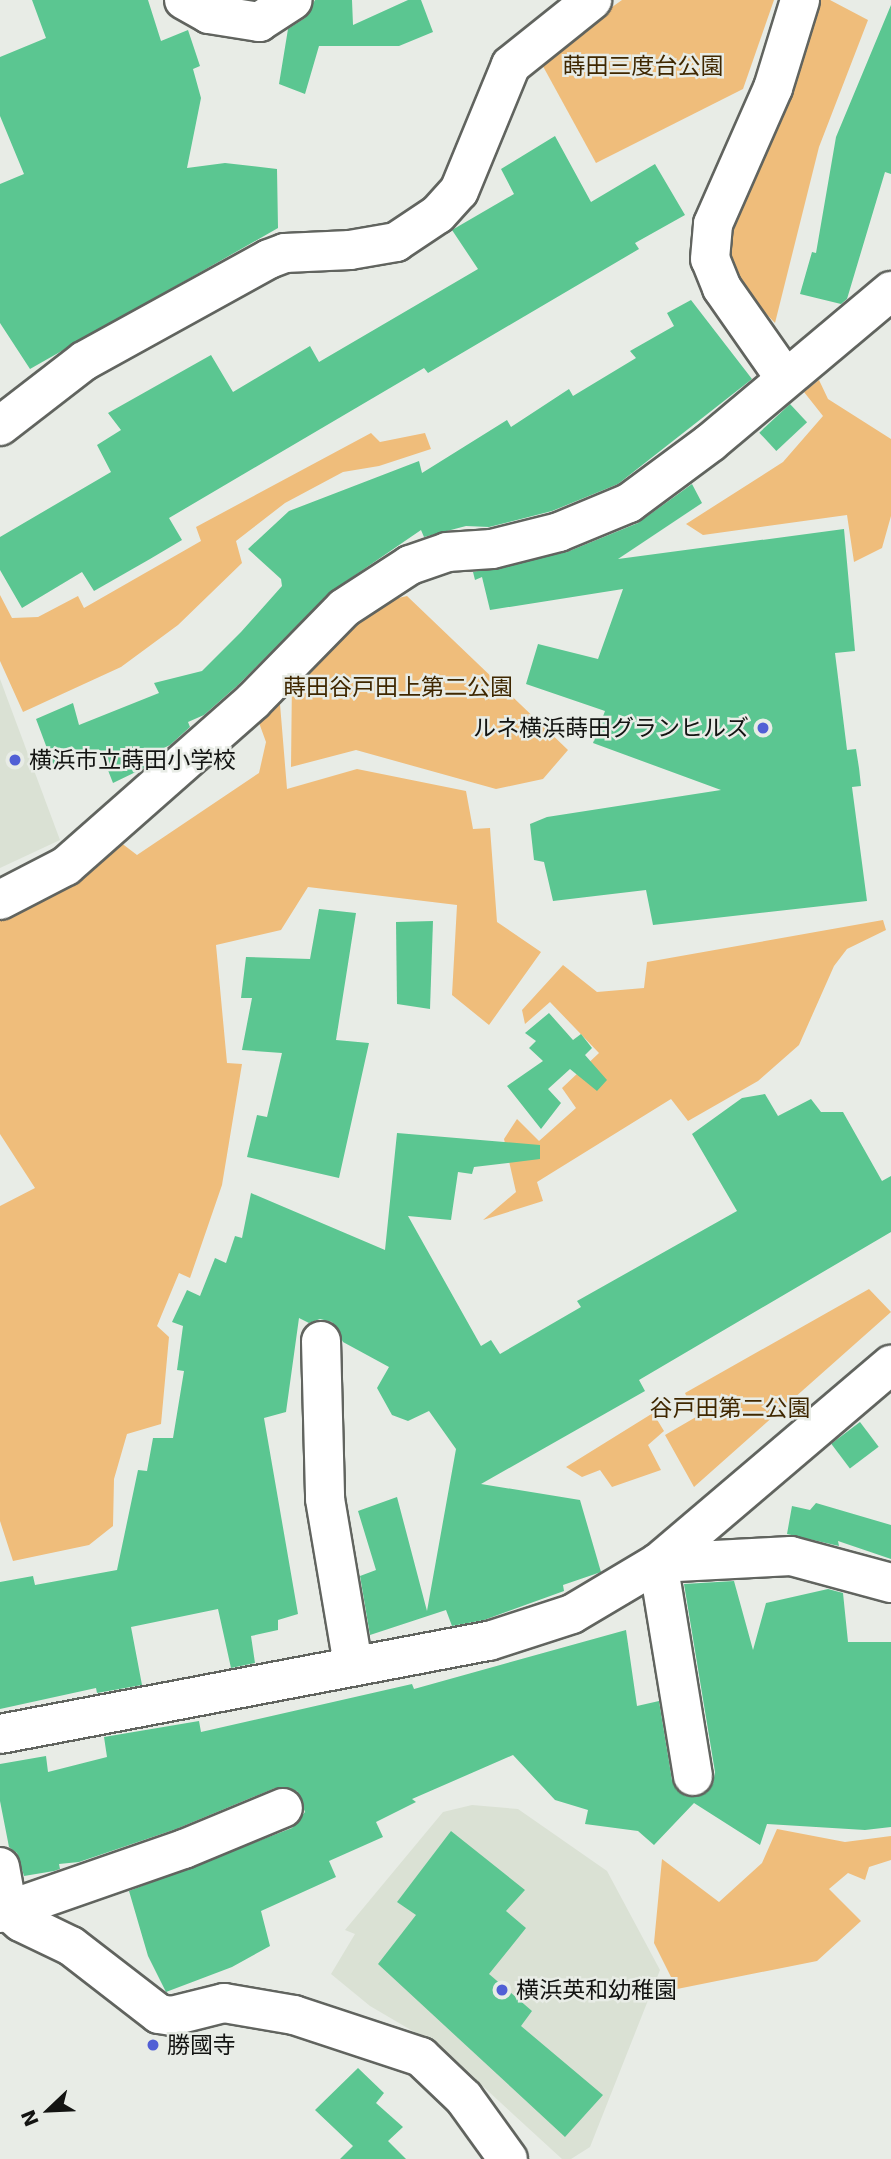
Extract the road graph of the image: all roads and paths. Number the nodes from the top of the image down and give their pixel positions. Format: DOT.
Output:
graph roads {
  1 [pos="184,0"];
  2 [pos="293,0"];
  3 [pos="592,0"];
  4 [pos="800,0"];
  5 [pos="891,291"];
  6 [pos="785,378"];
  7 [pos="0,426"];
  8 [pos="0,900"];
  9 [pos="321,1341"];
  10 [pos="891,1365"];
  11 [pos="658,1563"];
  12 [pos="891,1583"];
  13 [pos="353,1665"];
  14 [pos="0,1734"];
  15 [pos="692,1776"];
  16 [pos="283,1808"];
  17 [pos="0,1867"];
  18 [pos="4,1912"];
  19 [pos="508,2159"];
  1 -- 2 [label="street"];
  3 -- 7 [label="street"];
  4 -- 6 [label="street"];
  5 -- 6 [label="street"];
  6 -- 8 [label="street"];
  9 -- 13 [label="street"];
  10 -- 11 [label="street"];
  11 -- 12 [label="street"];
  11 -- 13 [label="street"];
  11 -- 15 [label="street"];
  13 -- 14 [label="street"];
  16 -- 18 [label="street"];
  17 -- 18 [label="street"];
  18 -- 19 [label="street"];
}
